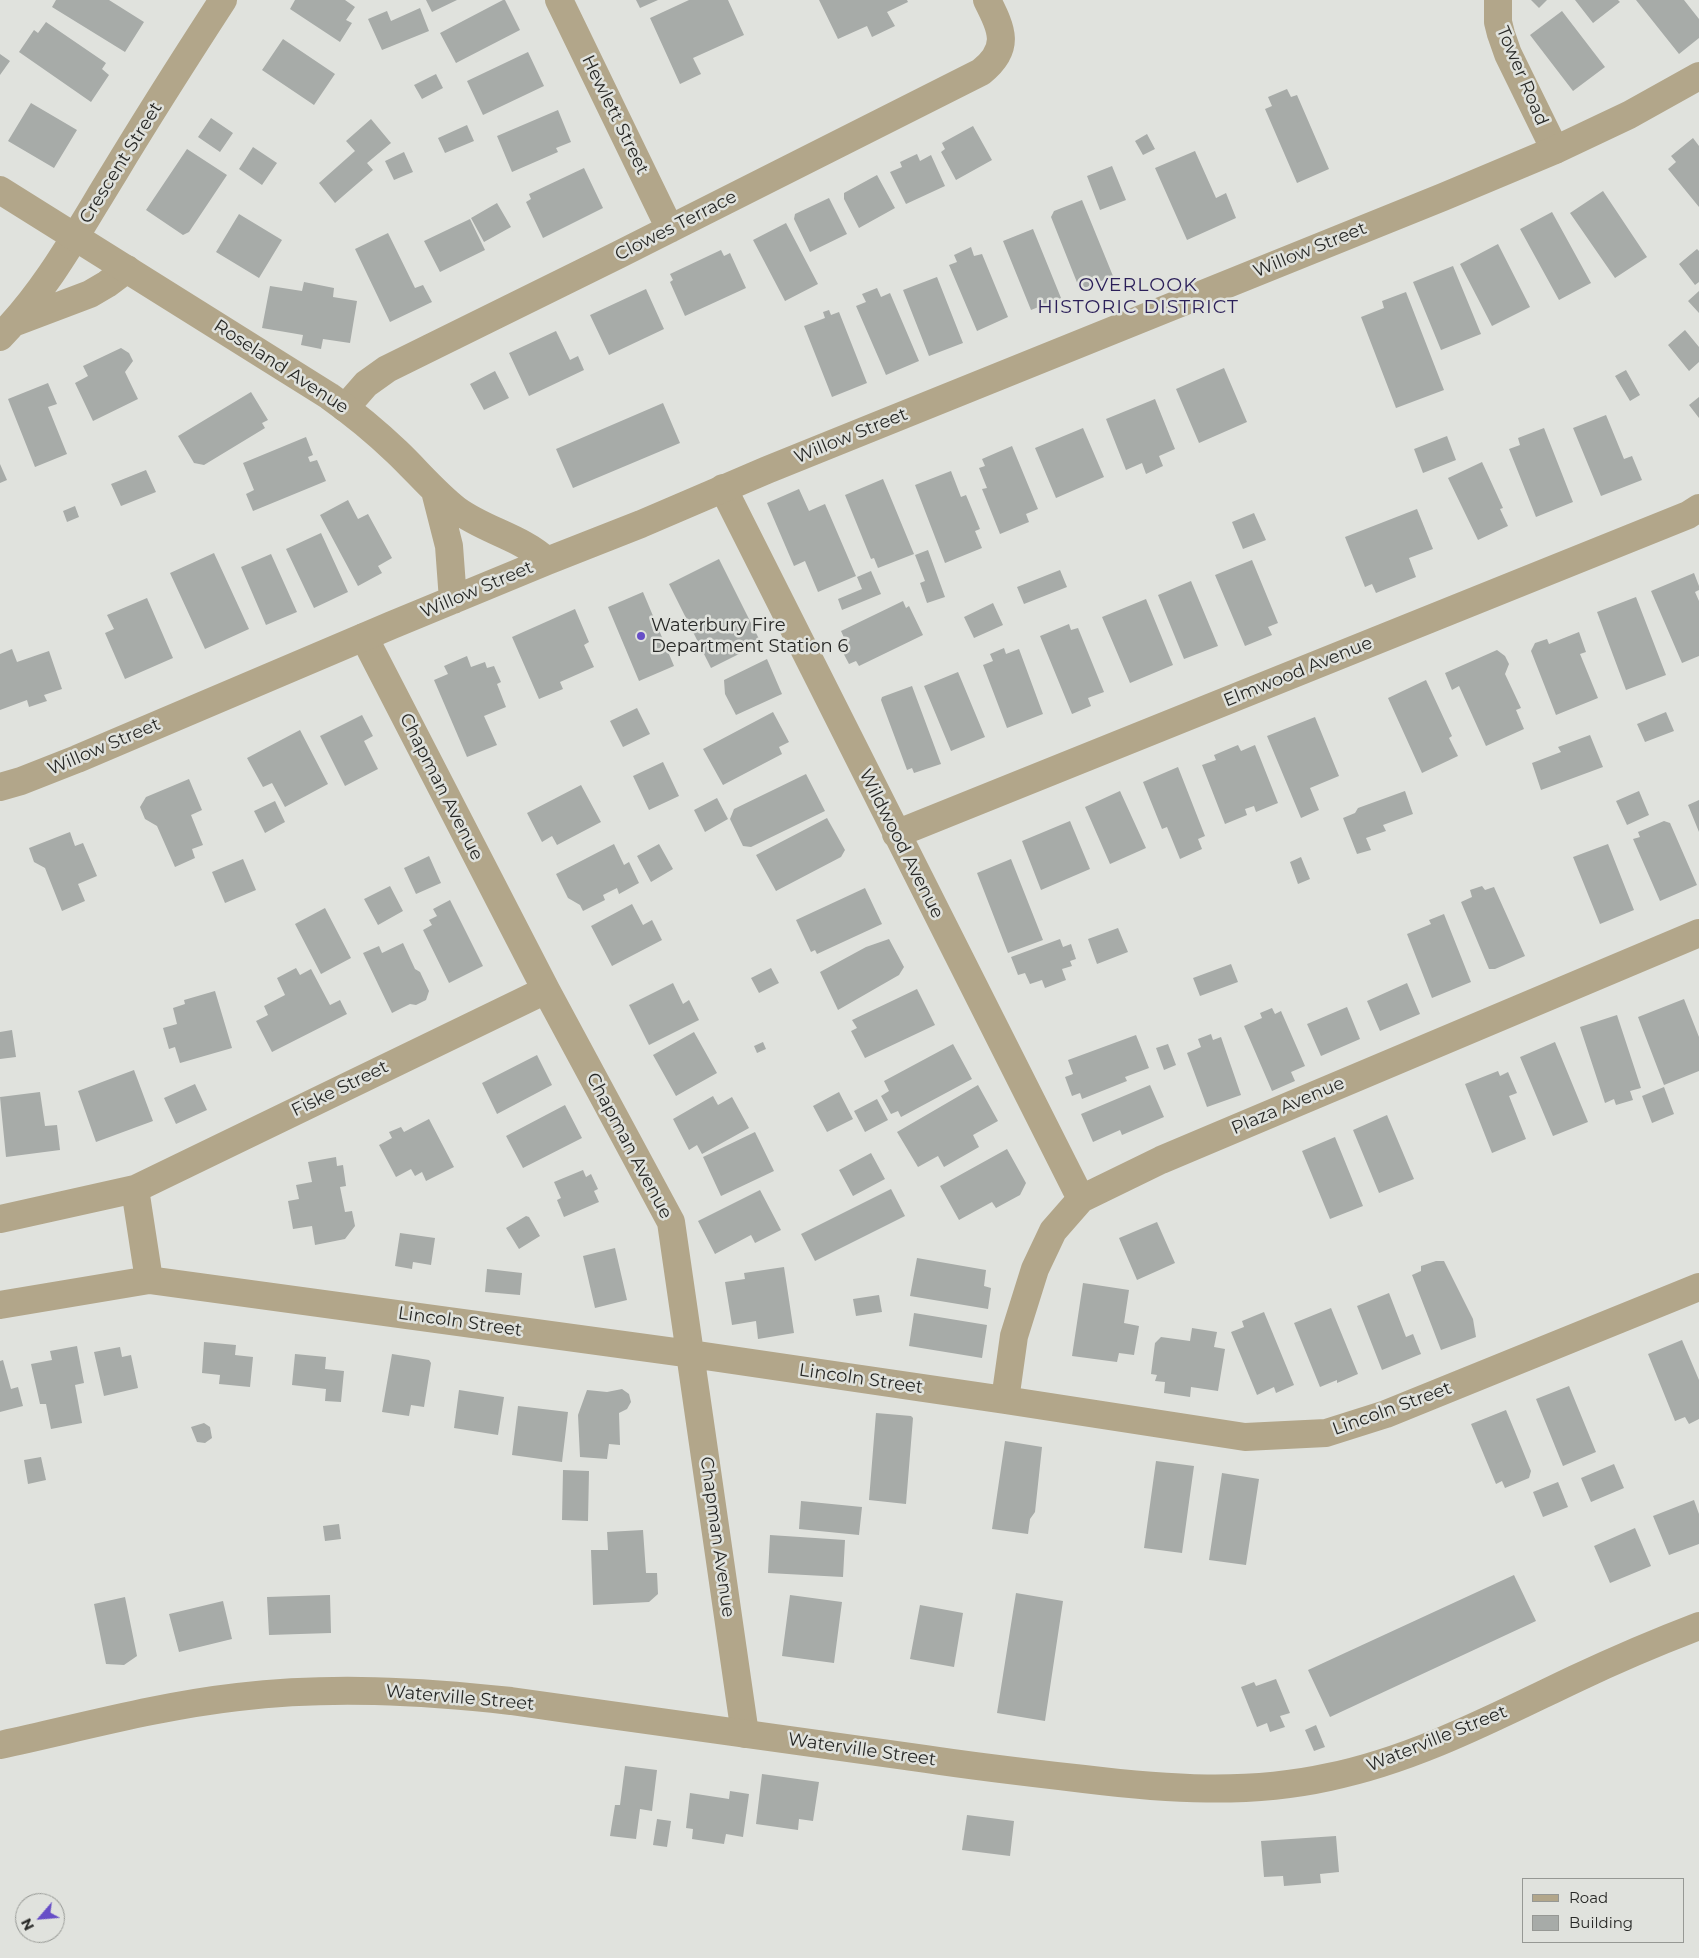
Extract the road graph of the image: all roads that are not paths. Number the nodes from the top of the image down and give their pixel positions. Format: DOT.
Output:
graph roads {
  1 [pos="223,0"];
  2 [pos="559,0"];
  3 [pos="987,0"];
  4 [pos="1498,0"];
  5 [pos="1699,76"];
  6 [pos="1555,150"];
  7 [pos="0,190"];
  8 [pos="670,229"];
  9 [pos="75,237"];
  10 [pos="126,269"];
  11 [pos="8,330"];
  12 [pos="345,408"];
  13 [pos="723,488"];
  14 [pos="435,491"];
  15 [pos="1699,508"];
  16 [pos="547,560"];
  17 [pos="453,600"];
  18 [pos="364,637"];
  19 [pos="0,787"];
  20 [pos="896,834"];
  21 [pos="1699,933"];
  22 [pos="546,990"];
  23 [pos="135,1189"];
  24 [pos="1081,1199"];
  25 [pos="0,1220"];
  26 [pos="149,1280"];
  27 [pos="1699,1287"];
  28 [pos="0,1305"];
  29 [pos="691,1354"];
  30 [pos="1005,1400"];
  31 [pos="1699,1626"];
  32 [pos="745,1734"];
  33 [pos="0,1745"];
  1 -- 9 [label="street, Crescent Street"];
  2 -- 8 [label="street, Hewlett Street"];
  3 -- 8 [label="street, Clowes Terrace"];
  4 -- 6 [label="street, Tower Road"];
  5 -- 6 [label="street, Willow Street"];
  6 -- 13 [label="street, Willow Street"];
  7 -- 9 [label="street, Roseland Avenue"];
  8 -- 12 [label="street, Clowes Terrace"];
  9 -- 10 [label="street, Roseland Avenue"];
  9 -- 11 [label="street, Crescent Street"];
  10 -- 11 [label="street, Crescent Street"];
  10 -- 12 [label="street, Roseland Avenue"];
  12 -- 14 [label="street, Roseland Avenue"];
  13 -- 16 [label="street, Willow Street"];
  13 -- 20 [label="street, Wildwood Avenue"];
  14 -- 16 [label="street, Roseland Avenue"];
  14 -- 17 [label="street"];
  15 -- 20 [label="street, Elmwood Avenue"];
  16 -- 17 [label="street, Willow Street"];
  17 -- 18 [label="street, Willow Street"];
  18 -- 19 [label="street, Willow Street"];
  18 -- 22 [label="street, Chapman Avenue"];
  20 -- 24 [label="street, Wildwood Avenue"];
  21 -- 24 [label="street, Plaza Avenue"];
  22 -- 23 [label="street, Fiske Street"];
  22 -- 29 [label="street, Chapman Avenue"];
  23 -- 25 [label="street, Fiske Street"];
  23 -- 26 [label="street"];
  24 -- 30 [label="street, Plaza Avenue"];
  26 -- 28 [label="street, Lincoln Street"];
  26 -- 29 [label="street, Lincoln Street"];
  27 -- 30 [label="street, Lincoln Street"];
  29 -- 30 [label="street, Lincoln Street"];
  29 -- 32 [label="street, Chapman Avenue"];
  31 -- 32 [label="street, Waterville Street"];
  32 -- 33 [label="street, Waterville Street"];
}
